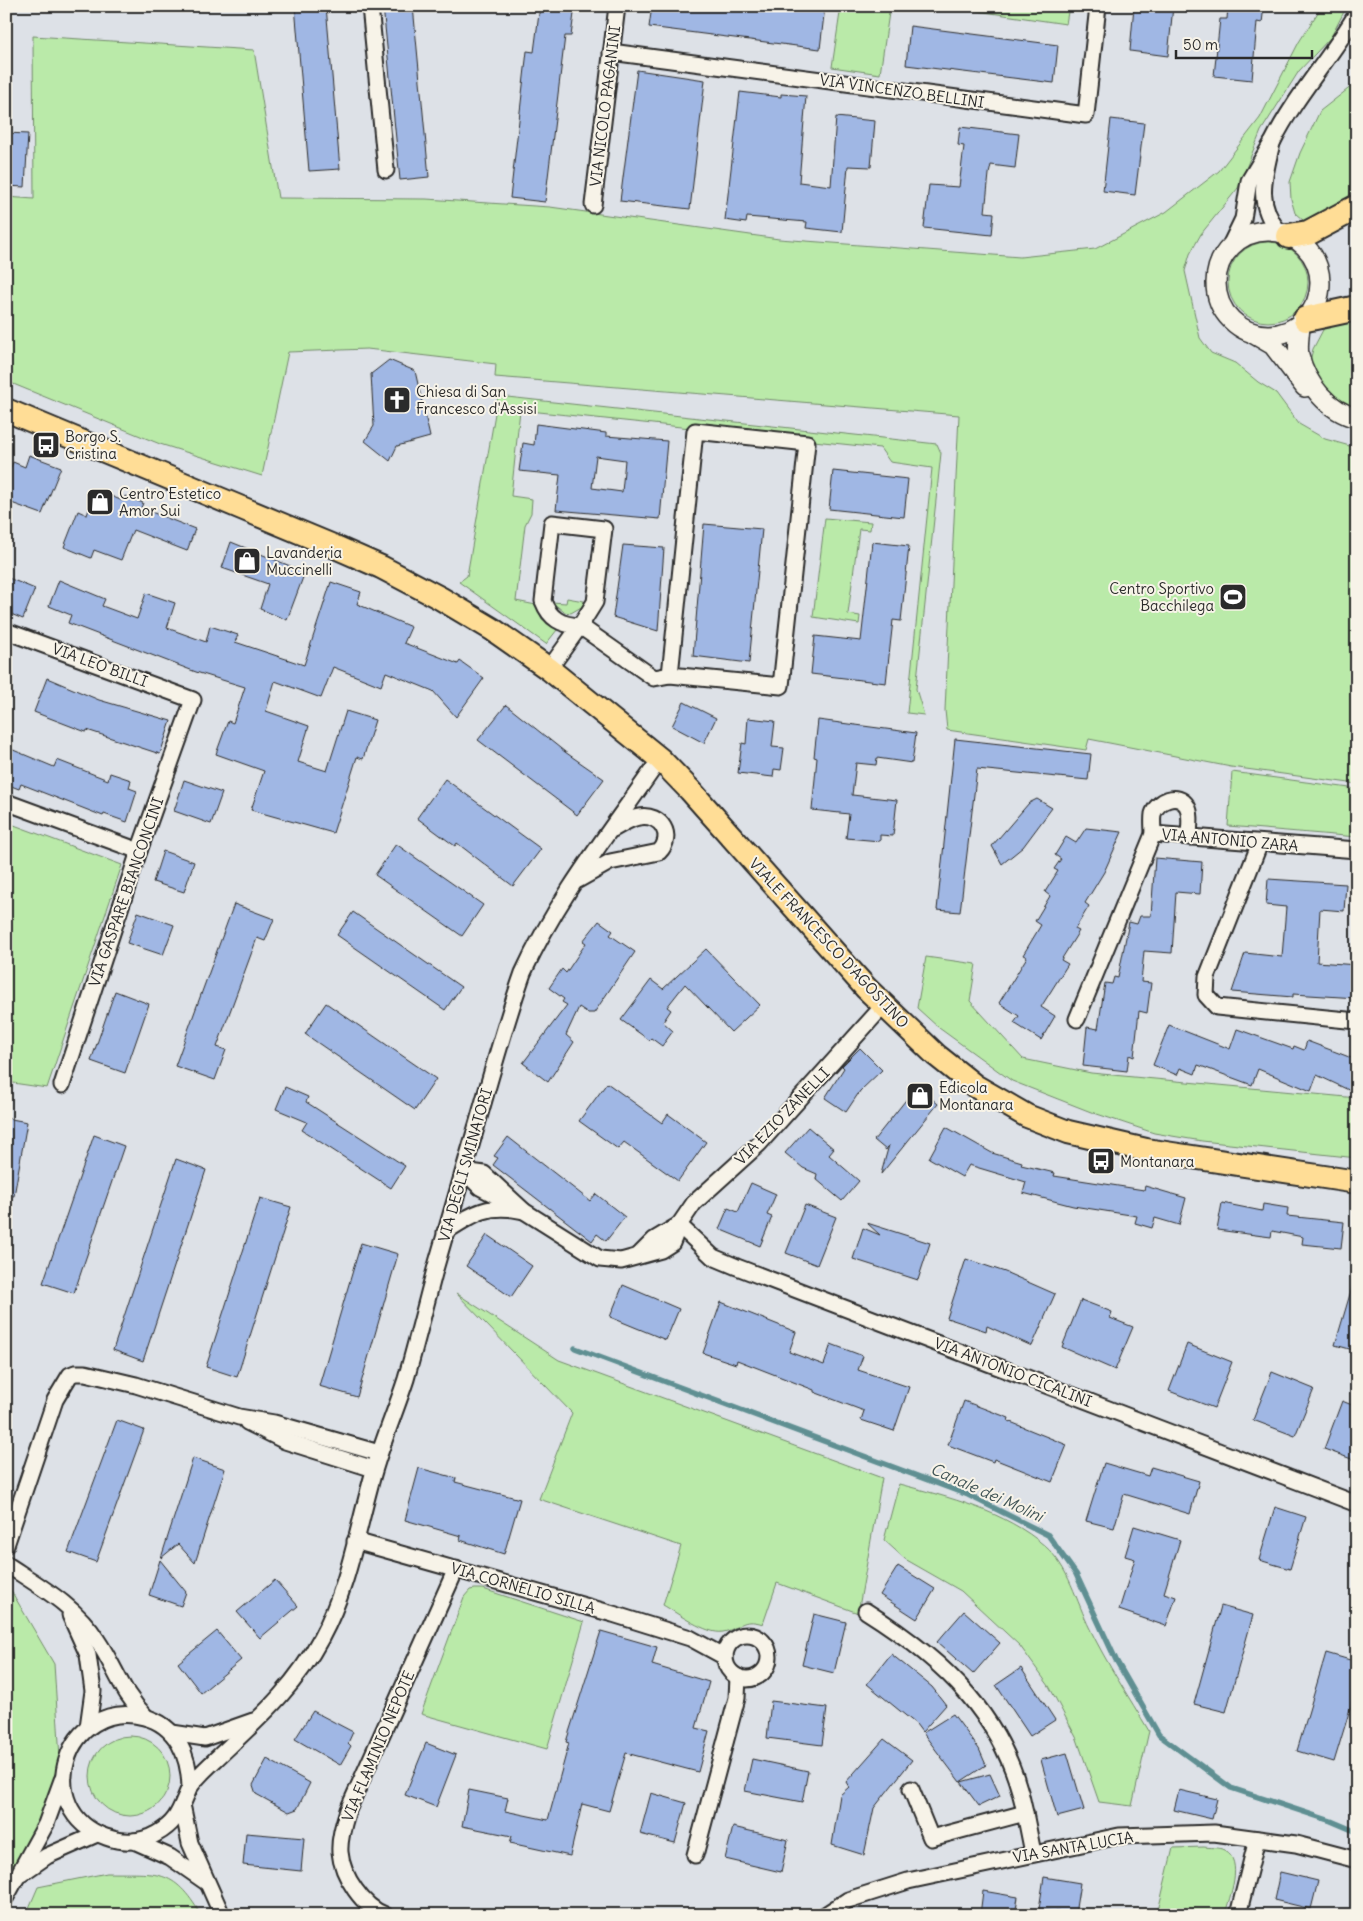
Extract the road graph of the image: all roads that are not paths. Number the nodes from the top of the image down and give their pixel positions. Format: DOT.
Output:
graph roads {
  1 [pos="370,6"];
  2 [pos="617,6"];
  3 [pos="1098,6"];
  4 [pos="1357,13"];
  5 [pos="611,52"];
  6 [pos="1272,143"];
  7 [pos="386,170"];
  8 [pos="593,205"];
  9 [pos="1357,207"];
  10 [pos="1284,234"];
  11 [pos="1228,250"];
  12 [pos="1357,308"];
  13 [pos="1303,321"];
  14 [pos="1246,330"];
  15 [pos="1322,400"];
  16 [pos="6,410"];
  17 [pos="1357,418"];
  18 [pos="580,626"];
  19 [pos="6,631"];
  20 [pos="549,669"];
  21 [pos="670,675"];
  22 [pos="193,700"];
  23 [pos="660,759"];
  24 [pos="6,802"];
  25 [pos="611,830"];
  26 [pos="1153,834"];
  27 [pos="1188,837"];
  28 [pos="1260,843"];
  29 [pos="1357,850"];
  30 [pos="139,852"];
  31 [pos="571,886"];
  32 [pos="884,1005"];
  33 [pos="1077,1020"];
  34 [pos="1357,1021"];
  35 [pos="62,1085"];
  36 [pos="464,1170"];
  37 [pos="1357,1182"];
  38 [pos="524,1211"];
  39 [pos="679,1225"];
  40 [pos="445,1232"];
  41 [pos="287,1434"];
  42 [pos="379,1453"];
  43 [pos="374,1469"];
  44 [pos="1357,1504"];
  45 [pos="355,1541"];
  46 [pos="6,1545"];
  47 [pos="6,1564"];
  48 [pos="456,1569"];
  49 [pos="61,1601"];
  50 [pos="866,1611"];
  51 [pos="690,1638"];
  52 [pos="730,1642"];
  53 [pos="725,1657"];
  54 [pos="744,1678"];
  55 [pos="146,1717"];
  56 [pos="260,1719"];
  57 [pos="88,1727"];
  58 [pos="172,1733"];
  59 [pos="63,1776"];
  60 [pos="190,1787"];
  61 [pos="911,1789"];
  62 [pos="183,1809"];
  63 [pos="1025,1813"];
  64 [pos="97,1834"];
  65 [pos="1257,1839"];
  66 [pos="134,1841"];
  67 [pos="1033,1853"];
  68 [pos="694,1855"];
  69 [pos="1357,1860"];
  70 [pos="18,1876"];
  71 [pos="206,1882"];
  72 [pos="6,1897"];
  73 [pos="222,1915"];
  74 [pos="385,1915"];
  75 [pos="825,1915"];
  76 [pos="1238,1915"];
  1 -- 7 [label="street"];
  2 -- 5 [label="street, VIA NICOLO PAGANINI"];
  3 -- 5 [label="street, VIA VINCENZO BELLINI"];
  4 -- 6 [label="street"];
  5 -- 8 [label="street, VIA NICOLO PAGANINI"];
  6 -- 10 [label="street"];
  6 -- 11 [label="street"];
  9 -- 10 [label="highway"];
  10 -- 11 [label="street"];
  10 -- 13 [label="street"];
  11 -- 14 [label="street"];
  12 -- 13 [label="highway"];
  13 -- 14 [label="street"];
  13 -- 15 [label="street"];
  14 -- 15 [label="street"];
  15 -- 17 [label="street"];
  16 -- 20 [label="main road, VIALE FRANCESCO D'AGOSTINO"];
  18 -- 18 [label="street"];
  18 -- 20 [label="street"];
  18 -- 21 [label="street"];
  19 -- 22 [label="street, VIA LEO BILLI"];
  20 -- 23 [label="main road, VIALE FRANCESCO D'AGOSTINO"];
  21 -- 21 [label="street"];
  22 -- 30 [label="street, VIA GASPARE BIANCONCINI"];
  23 -- 25 [label="street, VIA DEGLI SMINATORI"];
  23 -- 32 [label="main road, VIALE FRANCESCO D'AGOSTINO"];
  24 -- 30 [label="street"];
  25 -- 31 [label="street, VIA DEGLI SMINATORI"];
  25 -- 31 [label="street, VIA DEGLI SMINATORI"];
  26 -- 27 [label="street, VIA ANTONIO ZARA"];
  26 -- 27 [label="street"];
  26 -- 33 [label="street, VIA ANTONIO ZARA"];
  27 -- 28 [label="street, VIA ANTONIO ZARA"];
  28 -- 29 [label="street, VIA ANTONIO ZARA"];
  28 -- 34 [label="street"];
  30 -- 35 [label="street, VIA GASPARE BIANCONCINI"];
  31 -- 36 [label="street, VIA DEGLI SMINATORI"];
  32 -- 37 [label="main road, VIALE FRANCESCO D'AGOSTINO"];
  32 -- 39 [label="street, VIA EZIO ZANELLI"];
  36 -- 38 [label="street"];
  36 -- 40 [label="street, VIA DEGLI SMINATORI"];
  38 -- 39 [label="street"];
  38 -- 40 [label="street"];
  39 -- 44 [label="street, VIA ANTONIO CICALINI"];
  40 -- 42 [label="street, VIA DEGLI SMINATORI"];
  41 -- 42 [label="street"];
  41 -- 43 [label="street"];
  41 -- 46 [label="street"];
  42 -- 43 [label="street, VIA DEGLI SMINATORI"];
  43 -- 45 [label="street, VIA DEGLI SMINATORI"];
  45 -- 48 [label="street, VIA CORNELIO SILLA"];
  45 -- 56 [label="street, VIA DEGLI SMINATORI"];
  47 -- 49 [label="street"];
  48 -- 51 [label="street, VIA CORNELIO SILLA"];
  48 -- 74 [label="street, VIA FLAMINIO NEPOTE"];
  49 -- 55 [label="street"];
  49 -- 57 [label="street"];
  50 -- 63 [label="street"];
  51 -- 52 [label="street, VIA CORNELIO SILLA"];
  51 -- 53 [label="street, VIA CORNELIO SILLA"];
  52 -- 53 [label="street"];
  52 -- 54 [label="street, VIA CORNELIO SILLA"];
  53 -- 54 [label="street, VIA CORNELIO SILLA"];
  54 -- 68 [label="street"];
  55 -- 57 [label="street"];
  55 -- 58 [label="street"];
  56 -- 58 [label="street"];
  56 -- 60 [label="street, VIA DEGLI SMINATORI"];
  57 -- 59 [label="street"];
  58 -- 60 [label="street"];
  59 -- 64 [label="street"];
  59 -- 70 [label="street"];
  60 -- 62 [label="street"];
  61 -- 63 [label="street"];
  62 -- 66 [label="street"];
  62 -- 71 [label="street"];
  63 -- 67 [label="street"];
  64 -- 66 [label="street"];
  64 -- 70 [label="street"];
  65 -- 67 [label="street, VIA SANTA LUCIA"];
  65 -- 69 [label="street, VIA SANTA LUCIA"];
  65 -- 76 [label="street"];
  66 -- 71 [label="street"];
  67 -- 75 [label="street, VIA SANTA LUCIA"];
  70 -- 72 [label="street"];
  71 -- 73 [label="street"];
}
